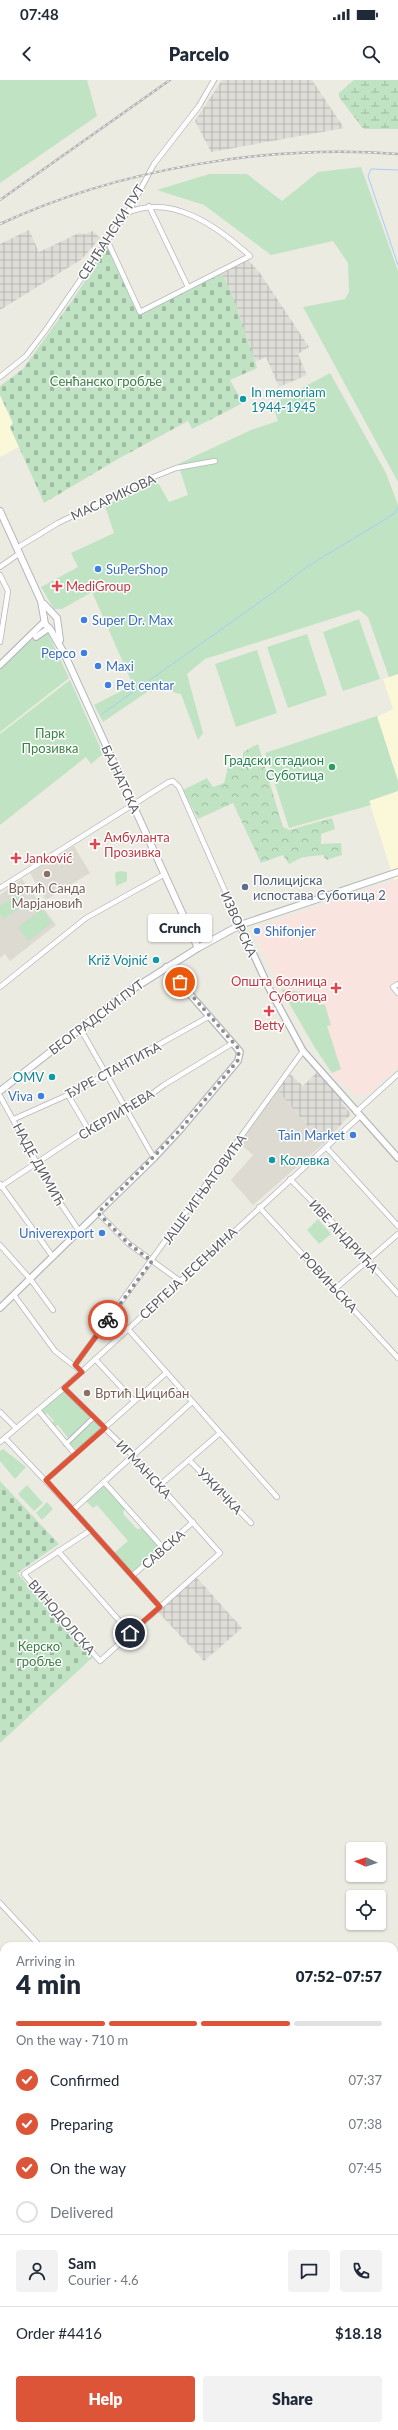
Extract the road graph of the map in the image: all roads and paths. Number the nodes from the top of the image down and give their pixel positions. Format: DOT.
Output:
graph roads {
  1 [pos="214,80"];
  2 [pos="149,206"];
  3 [pos="126,214"];
  4 [pos="107,240"];
  5 [pos="188,287"];
  6 [pos="0,377"];
  7 [pos="215,461"];
  8 [pos="0,510"];
  9 [pos="18,551"];
  10 [pos="0,567"];
  11 [pos="0,575"];
  12 [pos="37,590"];
  13 [pos="52,615"];
  14 [pos="45,620"];
  15 [pos="57,626"];
  16 [pos="50,629"];
  17 [pos="28,640"];
  18 [pos="0,642"];
  19 [pos="64,653"];
  20 [pos="0,665"];
  21 [pos="134,805"];
  22 [pos="398,872"];
  23 [pos="165,874"];
  24 [pos="0,888"];
  25 [pos="240,925"];
  26 [pos="198,948"];
  27 [pos="166,966"];
  28 [pos="398,984"];
  29 [pos="0,987"];
  30 [pos="398,993"];
  31 [pos="210,1016"];
  32 [pos="80,1028"];
  33 [pos="233,1043"];
  34 [pos="303,1051"];
  35 [pos="398,1074"];
  36 [pos="105,1076"];
  37 [pos="0,1091"];
  38 [pos="68,1095"];
  39 [pos="0,1096"];
  40 [pos="125,1110"];
  41 [pos="358,1114"];
  42 [pos="14,1119"];
  43 [pos="88,1129"];
  44 [pos="326,1147"];
  45 [pos="154,1158"];
  46 [pos="398,1158"];
  47 [pos="38,1164"];
  48 [pos="290,1179"];
  49 [pos="0,1186"];
  50 [pos="259,1207"];
  51 [pos="98,1213"];
  52 [pos="398,1226"];
  53 [pos="79,1230"];
  54 [pos="398,1234"];
  55 [pos="0,1245"];
  56 [pos="52,1257"];
  57 [pos="367,1260"];
  58 [pos="152,1261"];
  59 [pos="31,1280"];
  60 [pos="180,1281"];
  61 [pos="335,1289"];
  62 [pos="398,1294"];
  63 [pos="14,1295"];
  64 [pos="0,1308"];
  65 [pos="53,1310"];
  66 [pos="128,1329"];
  67 [pos="398,1358"];
  68 [pos="95,1359"];
  69 [pos="75,1365"];
  70 [pos="82,1372"];
  71 [pos="166,1373"];
  72 [pos="64,1388"];
  73 [pos="134,1401"];
  74 [pos="192,1402"];
  75 [pos="38,1410"];
  76 [pos="0,1412"];
  77 [pos="92,1419"];
  78 [pos="16,1428"];
  79 [pos="105,1428"];
  80 [pos="220,1433"];
  81 [pos="4,1438"];
  82 [pos="0,1442"];
  83 [pos="66,1444"];
  84 [pos="75,1454"];
  85 [pos="133,1456"];
  86 [pos="189,1460"];
  87 [pos="46,1480"];
  88 [pos="104,1482"];
  89 [pos="160,1485"];
  90 [pos="277,1497"];
  91 [pos="73,1510"];
  92 [pos="193,1522"];
  93 [pos="251,1523"];
  94 [pos="91,1530"];
  95 [pos="163,1548"];
  96 [pos="58,1551"];
  97 [pos="133,1575"];
  98 [pos="160,1607"];
  99 [pos="130,1633"];
  100 [pos="0,1903"];
  101 [pos="36,1942"];
  1 -- 3 [label="street, СЕНЋАНСКИ ПУТ"];
  2 -- 3 [label="street"];
  2 -- 5 [label="street"];
  2 -- 5 [label="street"];
  3 -- 4 [label="street, СЕНЋАНСКИ ПУТ"];
  4 -- 5 [label="street"];
  4 -- 6 [label="street, СЕНЋАНСКИ ПУТ"];
  7 -- 9 [label="street, МАСАРИКОВА"];
  8 -- 9 [label="main road, БАЈНАТСКА"];
  9 -- 10 [label="street, МАСАРИКОВА"];
  9 -- 12 [label="main road, БАЈНАТСКА"];
  11 -- 18 [label="street"];
  12 -- 13 [label="main road, БАЈНАТСКА"];
  12 -- 14 [label="main road, БАЈНАТСКА"];
  13 -- 14 [label="main road"];
  13 -- 15 [label="main road, БАЈНАТСКА"];
  14 -- 16 [label="main road, БАЈНАТСКА"];
  14 -- 17 [label="street"];
  15 -- 16 [label="main road"];
  15 -- 19 [label="main road, БАЈНАТСКА"];
  16 -- 17 [label="street"];
  16 -- 19 [label="main road, БАЈНАТСКА"];
  17 -- 20 [label="street"];
  19 -- 21 [label="main road, БАЈНАТСКА"];
  21 -- 23 [label="main road, БАЈНАТСКА"];
  21 -- 24 [label="street"];
  21 -- 25 [label="street, ИЗВОРСКА"];
  22 -- 25 [label="main road, БЕОГРАДСКИ ПУТ"];
  23 -- 26 [label="main road, БАЈНАТСКА"];
  23 -- 29 [label="street"];
  25 -- 26 [label="main road, БЕОГРАДСКИ ПУТ"];
  25 -- 34 [label="street, ИЗВОРСКА"];
  26 -- 27 [label="main road, БЕОГРАДСКИ ПУТ"];
  27 -- 31 [label="street"];
  27 -- 32 [label="main road, БЕОГРАДСКИ ПУТ"];
  28 -- 30 [label="street"];
  31 -- 33 [label="street"];
  31 -- 36 [label="street, ЂУРЕ СТАНТИЋА"];
  32 -- 36 [label="street"];
  32 -- 37 [label="main road, БЕОГРАДСКИ ПУТ"];
  33 -- 40 [label="street, СКЕРЛИЋЕВА"];
  33 -- 45 [label="street"];
  34 -- 41 [label="street, ИЗВОРСКА"];
  34 -- 58 [label="street, ЈАШЕ ИГЊАТОВИЋА"];
  35 -- 41 [label="street, СЕРГЕЈА ЈЕСЕЊИНА"];
  36 -- 38 [label="street, ЂУРЕ СТАНТИЋА"];
  36 -- 40 [label="street"];
  38 -- 42 [label="street, ЂУРЕ СТАНТИЋА"];
  38 -- 43 [label="street"];
  39 -- 42 [label="street, НАДЕ ДИМИЋ"];
  40 -- 43 [label="street, СКЕРЛИЋЕВА"];
  40 -- 45 [label="street"];
  41 -- 44 [label="street, СЕРГЕЈА ЈЕСЕЊИНА"];
  41 -- 46 [label="street, ИЗВОРСКА"];
  42 -- 47 [label="street, НАДЕ ДИМИЋ"];
  43 -- 47 [label="street, СКЕРЛИЋЕВА"];
  44 -- 48 [label="street, СЕРГЕЈА ЈЕСЕЊИНА"];
  44 -- 52 [label="street"];
  45 -- 51 [label="street"];
  47 -- 49 [label="street, СКЕРЛИЋЕВА"];
  47 -- 53 [label="street, НАДЕ ДИМИЋ"];
  48 -- 50 [label="street, СЕРГЕЈА ЈЕСЕЊИНА"];
  48 -- 57 [label="street, ИВЕ АНДРИЋА"];
  49 -- 56 [label="street"];
  50 -- 60 [label="street, СЕРГЕЈА ЈЕСЕЊИНА"];
  50 -- 61 [label="street, РОВИЊСКА"];
  51 -- 53 [label="street"];
  51 -- 58 [label="street"];
  53 -- 56 [label="street"];
  54 -- 57 [label="street"];
  55 -- 59 [label="street"];
  56 -- 59 [label="street"];
  57 -- 61 [label="street"];
  57 -- 62 [label="street, ИВЕ АНДРИЋА"];
  58 -- 60 [label="street"];
  58 -- 69 [label="street, ЈАШЕ ИГЊАТОВИЋА"];
  59 -- 63 [label="street"];
  59 -- 65 [label="street"];
  60 -- 66 [label="street, СЕРГЕЈА ЈЕСЕЊИНА"];
  61 -- 67 [label="street, РОВИЊСКА"];
  63 -- 64 [label="street"];
  63 -- 69 [label="street"];
  66 -- 68 [label="street, СЕРГЕЈА ЈЕСЕЊИНА"];
  66 -- 71 [label="street"];
  68 -- 70 [label="street, СЕРГЕЈА ЈЕСЕЊИНА"];
  68 -- 73 [label="street"];
  69 -- 70 [label="street"];
  70 -- 72 [label="street, СЕРГЕЈА ЈЕСЕЊИНА"];
  71 -- 73 [label="street"];
  71 -- 74 [label="street"];
  72 -- 75 [label="street, СЕРГЕЈА ЈЕСЕЊИНА"];
  72 -- 79 [label="street, ИГМАНСКА"];
  73 -- 79 [label="street"];
  74 -- 80 [label="street"];
  74 -- 85 [label="street"];
  75 -- 78 [label="street, СЕРГЕЈА ЈЕСЕЊИНА"];
  75 -- 83 [label="street"];
  76 -- 78 [label="street"];
  77 -- 83 [label="street"];
  78 -- 81 [label="street, СЕРГЕЈА ЈЕСЕЊИНА"];
  79 -- 84 [label="street"];
  79 -- 85 [label="street, ИГМАНСКА"];
  80 -- 86 [label="street"];
  80 -- 90 [label="street"];
  81 -- 82 [label="street, СЕРГЕЈА ЈЕСЕЊИНА"];
  81 -- 87 [label="street"];
  83 -- 84 [label="street"];
  84 -- 87 [label="street"];
  85 -- 88 [label="street"];
  85 -- 89 [label="street, ИГМАНСКА"];
  86 -- 89 [label="street"];
  86 -- 93 [label="street, УЖИЧКА"];
  87 -- 91 [label="street"];
  88 -- 91 [label="street"];
  88 -- 95 [label="street"];
  89 -- 92 [label="street, ИГМАНСКА"];
  91 -- 94 [label="street"];
  92 -- 95 [label="street, САВСКА"];
  92 -- 98 [label="street, ИГМАНСКА"];
  94 -- 96 [label="street"];
  94 -- 97 [label="street"];
  95 -- 97 [label="street, САВСКА"];
  96 -- 99 [label="street"];
  96 -- 99 [label="street, ВИНОДОЛСКА"];
  97 -- 98 [label="street"];
  98 -- 99 [label="street"];
  100 -- 101 [label="street"];
}
